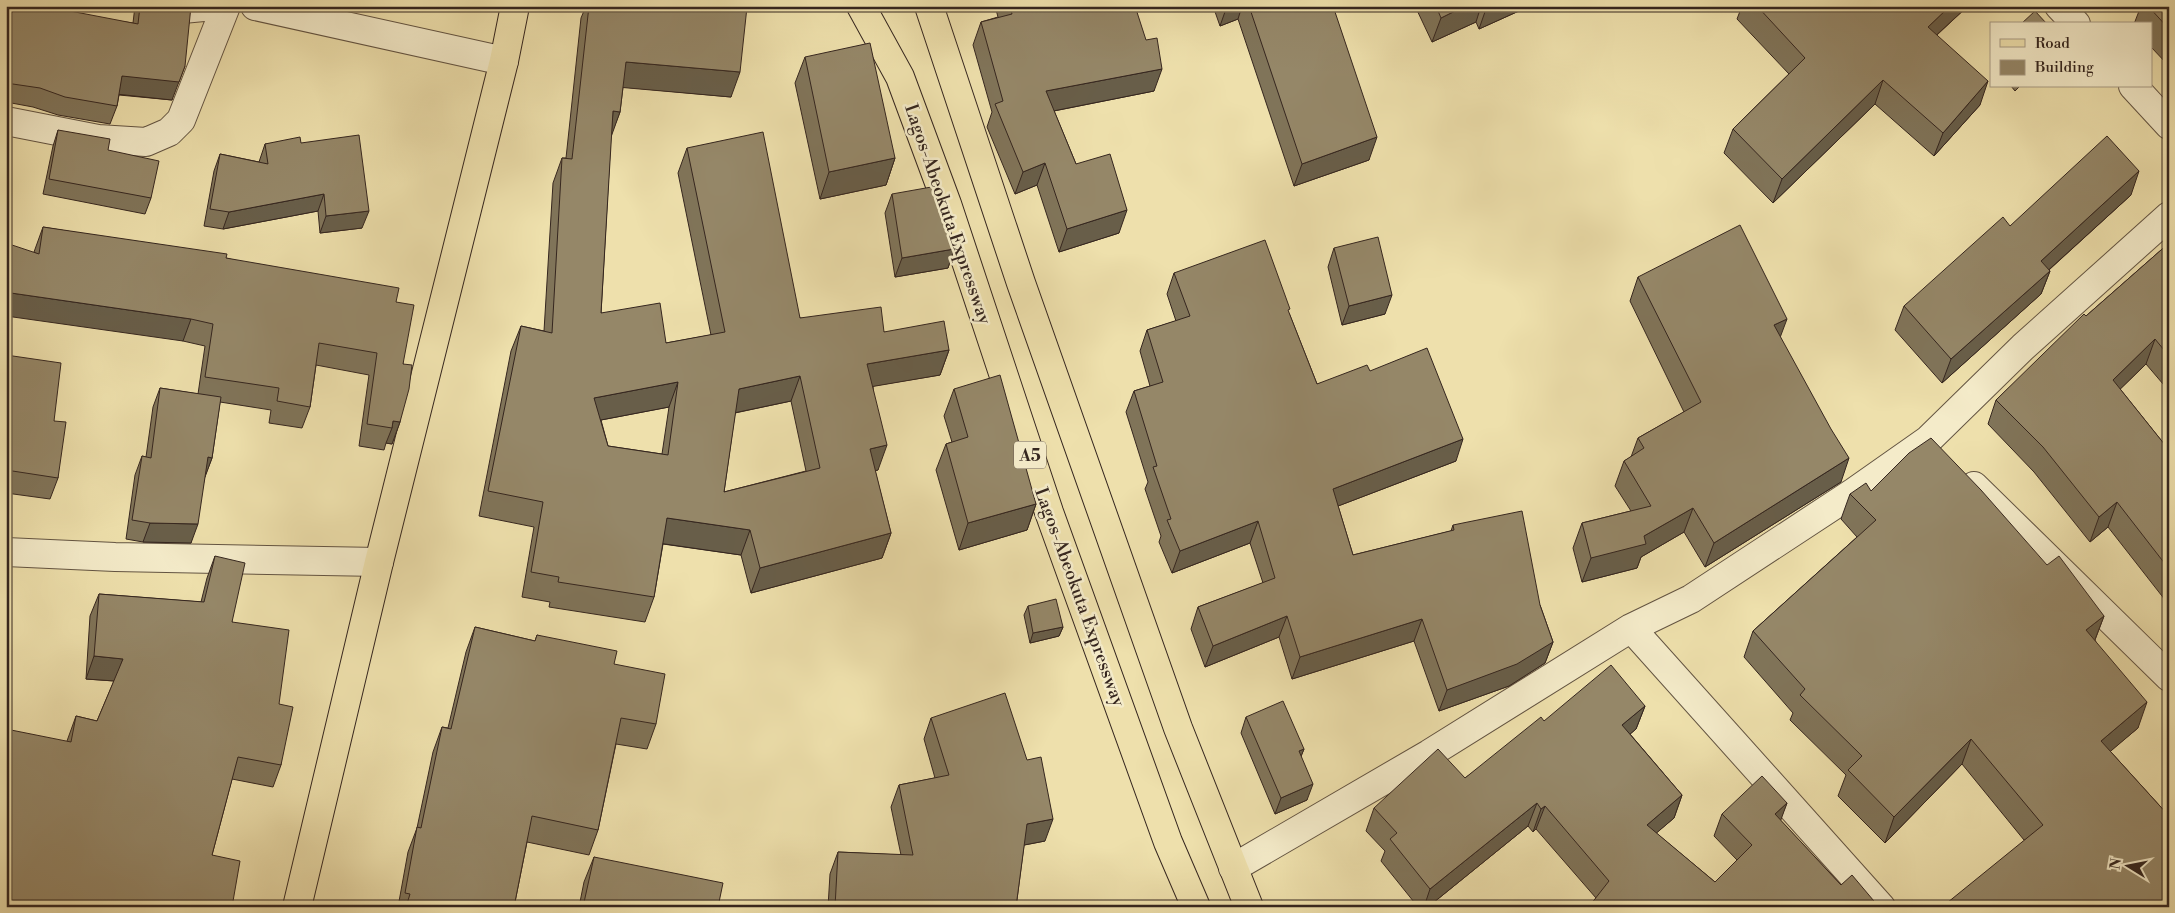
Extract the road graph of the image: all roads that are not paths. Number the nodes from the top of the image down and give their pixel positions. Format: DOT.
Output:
graph roads {
  1 [pos="163,6"];
  2 [pos="214,6"];
  3 [pos="226,6"];
  4 [pos="255,6"];
  5 [pos="515,6"];
  6 [pos="861,6"];
  7 [pos="929,6"];
  8 [pos="2060,6"];
  9 [pos="2074,22"];
  10 [pos="504,62"];
  11 [pos="2135,88"];
  12 [pos="6,121"];
  13 [pos="2169,125"];
  14 [pos="2169,216"];
  15 [pos="1928,440"];
  16 [pos="6,552"];
  17 [pos="379,562"];
  18 [pos="1631,628"];
  19 [pos="2169,677"];
  20 [pos="1233,868"];
  21 [pos="297,907"];
  22 [pos="1196,907"];
  23 [pos="1250,907"];
  24 [pos="1881,907"];
  1 -- 2 [label="street"];
  3 -- 12 [label="street"];
  4 -- 10 [label="street"];
  5 -- 10 [label="main road"];
  6 -- 22 [label="main road, Lagos-Abeokuta Expressway / A5"];
  7 -- 20 [label="main road"];
  8 -- 9 [label="street"];
  10 -- 17 [label="main road"];
  11 -- 13 [label="street"];
  14 -- 15 [label="street"];
  15 -- 18 [label="street"];
  15 -- 19 [label="street"];
  16 -- 17 [label="street"];
  17 -- 21 [label="main road"];
  18 -- 20 [label="street"];
  18 -- 24 [label="street"];
  20 -- 23 [label="main road"];
}
